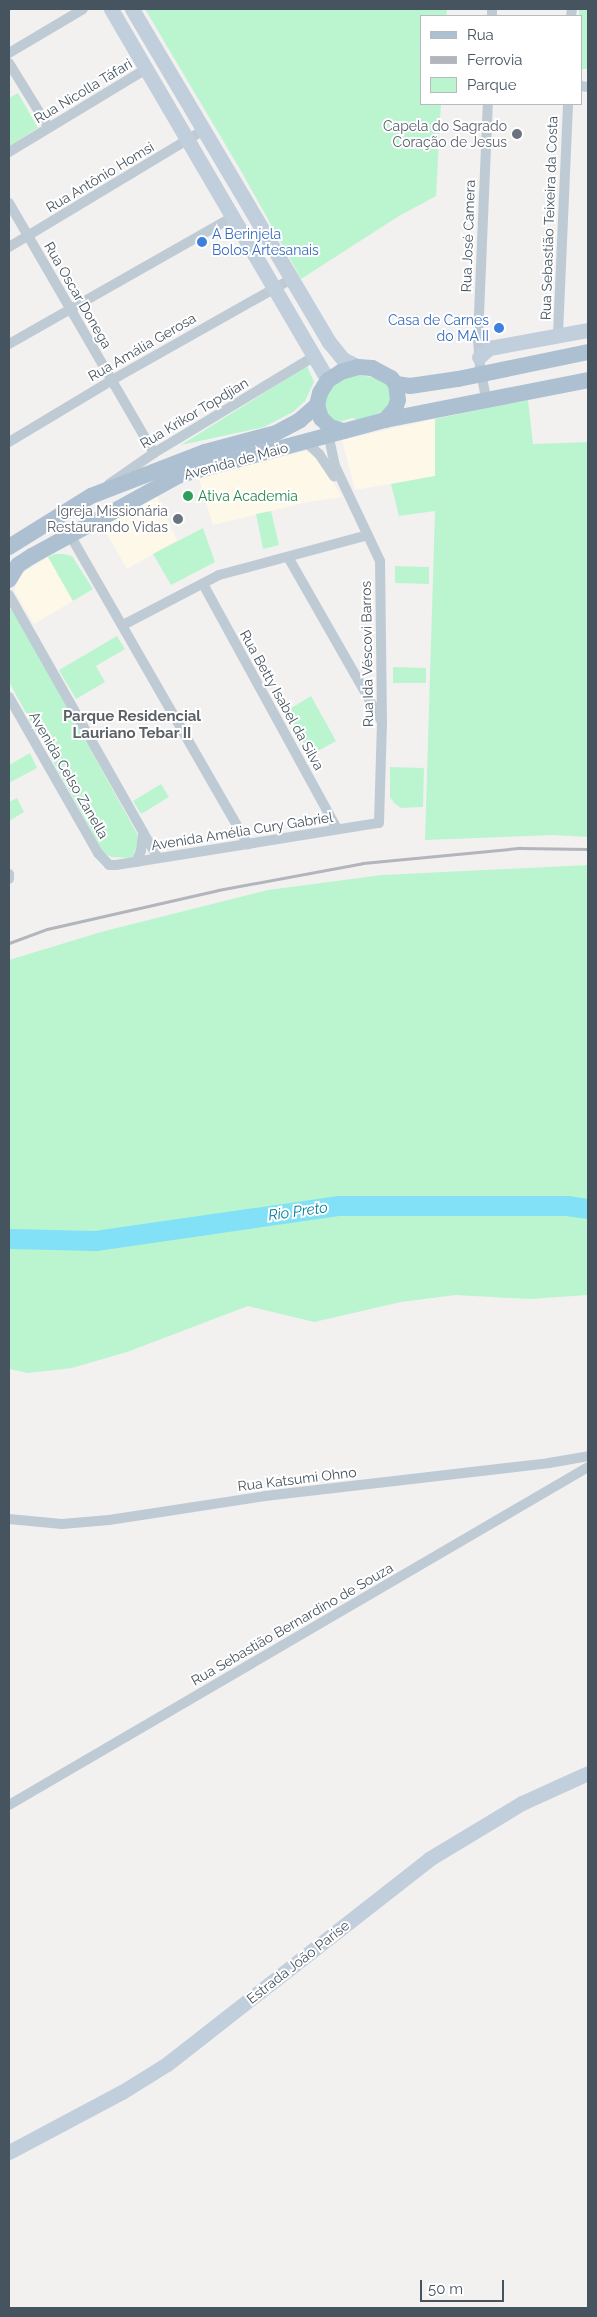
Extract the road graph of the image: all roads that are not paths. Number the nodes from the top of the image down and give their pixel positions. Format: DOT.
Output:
graph roads {
  1 [pos="83,9"];
  2 [pos="111,9"];
  3 [pos="132,9"];
  4 [pos="9,53"];
  5 [pos="9,63"];
  6 [pos="146,69"];
  7 [pos="488,105"];
  8 [pos="568,105"];
  9 [pos="49,128"];
  10 [pos="204,130"];
  11 [pos="188,140"];
  12 [pos="9,152"];
  13 [pos="9,203"];
  14 [pos="233,217"];
  15 [pos="28,236"];
  16 [pos="9,247"];
  17 [pos="291,279"];
  18 [pos="274,288"];
  19 [pos="68,309"];
  20 [pos="588,330"];
  21 [pos="558,334"];
  22 [pos="9,344"];
  23 [pos="588,352"];
  24 [pos="314,356"];
  25 [pos="480,365"];
  26 [pos="358,367"];
  27 [pos="112,380"];
  28 [pos="328,380"];
  29 [pos="588,380"];
  30 [pos="396,384"];
  31 [pos="486,398"];
  32 [pos="317,405"];
  33 [pos="385,420"];
  34 [pos="335,432"];
  35 [pos="9,442"];
  36 [pos="306,442"];
  37 [pos="154,453"];
  38 [pos="347,494"];
  39 [pos="91,496"];
  40 [pos="70,535"];
  41 [pos="368,535"];
  42 [pos="9,547"];
  43 [pos="288,557"];
  44 [pos="9,580"];
  45 [pos="203,584"];
  46 [pos="9,595"];
  47 [pos="123,625"];
  48 [pos="9,697"];
  49 [pos="382,723"];
  50 [pos="379,823"];
  51 [pos="337,829"];
  52 [pos="144,834"];
  53 [pos="248,844"];
  54 [pos="158,858"];
  55 [pos="136,862"];
  56 [pos="109,865"];
  57 [pos="9,874"];
  58 [pos="9,879"];
  59 [pos="588,1456"];
  60 [pos="588,1467"];
  61 [pos="9,1519"];
  62 [pos="588,1773"];
  63 [pos="9,1805"];
  64 [pos="9,2152"];
  1 -- 4 [label="street"];
  2 -- 6 [label="main road"];
  3 -- 10 [label="main road"];
  5 -- 9 [label="street"];
  6 -- 9 [label="street, Rua Nicolla Táfari"];
  6 -- 11 [label="main road"];
  7 -- 25 [label="street, Rua José Camera"];
  8 -- 21 [label="street, Rua Sebastião Teixeira da Costa"];
  9 -- 12 [label="street, Rua Nicolla Táfari"];
  10 -- 11 [label="street, Rua Antônio Homsi"];
  10 -- 17 [label="main road"];
  11 -- 14 [label="main road"];
  11 -- 15 [label="street, Rua Antônio Homsi"];
  13 -- 15 [label="street, Rua Oscar Donega"];
  14 -- 18 [label="main road"];
  14 -- 19 [label="street"];
  15 -- 16 [label="street, Rua Antônio Homsi"];
  15 -- 19 [label="street, Rua Oscar Donega"];
  17 -- 18 [label="street, Rua Amália Gerosa"];
  17 -- 26 [label="main road"];
  18 -- 24 [label="main road"];
  18 -- 27 [label="street, Rua Amália Gerosa"];
  19 -- 22 [label="street"];
  19 -- 27 [label="street, Rua Oscar Donega"];
  20 -- 21 [label="main road"];
  21 -- 25 [label="main road"];
  23 -- 25 [label="main road"];
  24 -- 28 [label="main road"];
  24 -- 37 [label="street, Rua Krikor Topdjian"];
  25 -- 30 [label="main road"];
  25 -- 31 [label="street, Rua José Camera"];
  26 -- 28 [label="main road"];
  26 -- 30 [label="main road"];
  27 -- 35 [label="street, Rua Amália Gerosa"];
  27 -- 37 [label="street, Rua Oscar Donega"];
  28 -- 32 [label="main road"];
  29 -- 31 [label="main road"];
  30 -- 33 [label="main road"];
  31 -- 33 [label="main road"];
  32 -- 34 [label="main road"];
  32 -- 39 [label="main road, Avenida de Maio"];
  33 -- 34 [label="main road"];
  34 -- 36 [label="main road, Avenida de Maio"];
  34 -- 38 [label="street, Rua Ida Véscovi Barros"];
  36 -- 38 [label="street, Rua Ida Véscovi Barros"];
  36 -- 40 [label="main road, Avenida de Maio"];
  37 -- 39 [label="street, Rua Krikor Topdjian"];
  38 -- 41 [label="street, Rua Ida Véscovi Barros"];
  39 -- 42 [label="main road, Avenida de Maio"];
  40 -- 44 [label="main road, Avenida de Maio"];
  40 -- 47 [label="street"];
  41 -- 43 [label="street"];
  41 -- 49 [label="street, Rua Ida Véscovi Barros"];
  43 -- 45 [label="street"];
  43 -- 49 [label="street"];
  45 -- 47 [label="street"];
  45 -- 51 [label="street, Rua Betty Isabel da Silva"];
  46 -- 52 [label="street"];
  47 -- 53 [label="street"];
  48 -- 56 [label="street, Avenida Celso Zanella"];
  49 -- 50 [label="street, Rua Ida Véscovi Barros"];
  50 -- 51 [label="street, Avenida Amélia Cury Gabriel"];
  51 -- 53 [label="street, Avenida Amélia Cury Gabriel"];
  52 -- 54 [label="street"];
  52 -- 55 [label="street"];
  53 -- 54 [label="street, Avenida Amélia Cury Gabriel"];
  54 -- 55 [label="street, Avenida Amélia Cury Gabriel"];
  55 -- 56 [label="street, Avenida Amélia Cury Gabriel"];
  57 -- 58 [label="street"];
  59 -- 61 [label="street, Rua Katsumi Ohno"];
  60 -- 63 [label="street, Rua Sebastião Bernardino de Souza"];
  62 -- 64 [label="main road, Estrada João Parise"];
}
